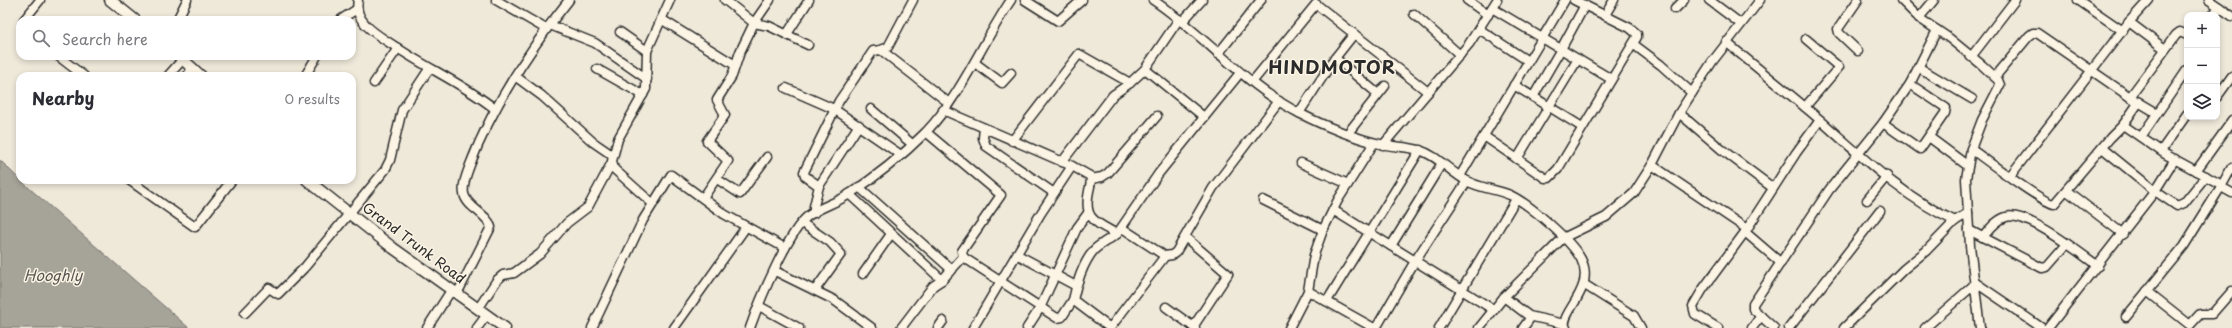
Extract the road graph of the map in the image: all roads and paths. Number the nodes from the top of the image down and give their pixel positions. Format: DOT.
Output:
graph roads {
  1 [pos="40,0"];
  2 [pos="110,0"];
  3 [pos="187,0"];
  4 [pos="358,0"];
  5 [pos="496,0"];
  6 [pos="569,0"];
  7 [pos="670,0"];
  8 [pos="725,0"];
  9 [pos="770,0"];
  10 [pos="809,0"];
  11 [pos="913,0"];
  12 [pos="1011,0"];
  13 [pos="1025,0"];
  14 [pos="1082,0"];
  15 [pos="1153,0"];
  16 [pos="1202,0"];
  17 [pos="1261,0"];
  18 [pos="1467,0"];
  19 [pos="1497,0"];
  20 [pos="1565,0"];
  21 [pos="1574,0"];
  22 [pos="1614,0"];
  23 [pos="1684,0"];
  24 [pos="1709,0"];
  25 [pos="1760,0"];
  26 [pos="1858,0"];
  27 [pos="1901,0"];
  28 [pos="1934,0"];
  29 [pos="2015,0"];
  30 [pos="2078,0"];
  31 [pos="2149,0"];
  32 [pos="2209,0"];
  33 [pos="1585,5"];
  34 [pos="2219,7"];
  35 [pos="357,9"];
  36 [pos="1676,9"];
  37 [pos="1490,11"];
  38 [pos="2215,12"];
  39 [pos="1414,14"];
  40 [pos="1605,15"];
  41 [pos="27,16"];
  42 [pos="130,16"];
  43 [pos="179,16"];
  44 [pos="346,16"];
  45 [pos="2232,16"];
  46 [pos="1919,18"];
  47 [pos="661,20"];
  48 [pos="1181,21"];
  49 [pos="2129,22"];
  50 [pos="754,24"];
  51 [pos="1741,24"];
  52 [pos="548,27"];
  53 [pos="1479,29"];
  54 [pos="1937,30"];
  55 [pos="2123,31"];
  56 [pos="620,32"];
  57 [pos="2184,33"];
  58 [pos="787,34"];
  59 [pos="1354,34"];
  60 [pos="1542,38"];
  61 [pos="1806,39"];
  62 [pos="1726,42"];
  63 [pos="1633,44"];
  64 [pos="808,45"];
  65 [pos="398,48"];
  66 [pos="2165,48"];
  67 [pos="1562,49"];
  68 [pos="881,50"];
  69 [pos="647,51"];
  70 [pos="1858,51"];
  71 [pos="1218,54"];
  72 [pos="1460,55"];
  73 [pos="1971,56"];
  74 [pos="1335,58"];
  75 [pos="1578,59"];
  76 [pos="63,60"];
  77 [pos="179,60"];
  78 [pos="184,60"];
  79 [pos="315,60"];
  80 [pos="1528,61"];
  81 [pos="975,63"];
  82 [pos="735,65"];
  83 [pos="1918,67"];
  84 [pos="193,68"];
  85 [pos="429,68"];
  86 [pos="597,69"];
  87 [pos="1145,69"];
  88 [pos="79,72"];
  89 [pos="171,72"];
  90 [pos="190,72"];
  91 [pos="197,72"];
  92 [pos="307,72"];
  93 [pos="1240,72"];
  94 [pos="2092,72"];
  95 [pos="1012,73"];
  96 [pos="2184,74"];
  97 [pos="515,76"];
  98 [pos="2232,76"];
  99 [pos="1995,77"];
  100 [pos="647,79"];
  101 [pos="1611,79"];
  102 [pos="1253,81"];
  103 [pos="374,83"];
  104 [pos="1130,84"];
  105 [pos="1910,84"];
  106 [pos="1514,85"];
  107 [pos="1385,86"];
  108 [pos="786,88"];
  109 [pos="1428,92"];
  110 [pos="1692,93"];
  111 [pos="2220,93"];
  112 [pos="1378,94"];
  113 [pos="643,95"];
  114 [pos="1533,97"];
  115 [pos="2130,97"];
  116 [pos="1972,98"];
  117 [pos="1279,101"];
  118 [pos="2139,102"];
  119 [pos="949,103"];
  120 [pos="1548,106"];
  121 [pos="1805,107"];
  122 [pos="834,109"];
  123 [pos="870,109"];
  124 [pos="495,110"];
  125 [pos="943,110"];
  126 [pos="1299,113"];
  127 [pos="1679,113"];
  128 [pos="2157,113"];
  129 [pos="1157,116"];
  130 [pos="1204,117"];
  131 [pos="2184,118"];
  132 [pos="1820,120"];
  133 [pos="2232,121"];
  134 [pos="1883,123"];
  135 [pos="2123,125"];
  136 [pos="859,126"];
  137 [pos="1582,127"];
  138 [pos="984,128"];
  139 [pos="926,132"];
  140 [pos="1348,133"];
  141 [pos="1484,136"];
  142 [pos="1929,137"];
  143 [pos="2141,137"];
  144 [pos="1012,141"];
  145 [pos="1374,143"];
  146 [pos="912,144"];
  147 [pos="1383,145"];
  148 [pos="2102,148"];
  149 [pos="1971,149"];
  150 [pos="1420,150"];
  151 [pos="2161,151"];
  152 [pos="1858,154"];
  153 [pos="612,155"];
  154 [pos="901,155"];
  155 [pos="767,158"];
  156 [pos="1517,159"];
  157 [pos="2175,159"];
  158 [pos="1062,162"];
  159 [pos="1302,163"];
  160 [pos="1442,163"];
  161 [pos="611,164"];
  162 [pos="1652,165"];
  163 [pos="1072,166"];
  164 [pos="1968,166"];
  165 [pos="2232,167"];
  166 [pos="2196,171"];
  167 [pos="1887,176"];
  168 [pos="2010,176"];
  169 [pos="2206,176"];
  170 [pos="1464,178"];
  171 [pos="717,179"];
  172 [pos="1091,179"];
  173 [pos="135,184"];
  174 [pos="229,184"];
  175 [pos="312,184"];
  176 [pos="1348,184"];
  177 [pos="819,186"];
  178 [pos="2222,186"];
  179 [pos="859,187"];
  180 [pos="1773,188"];
  181 [pos="2067,191"];
  182 [pos="2156,191"];
  183 [pos="1054,193"];
  184 [pos="2232,193"];
  185 [pos="849,194"];
  186 [pos="703,198"];
  187 [pos="1516,199"];
  188 [pos="1263,200"];
  189 [pos="1867,200"];
  190 [pos="652,203"];
  191 [pos="1333,210"];
  192 [pos="1880,211"];
  193 [pos="349,213"];
  194 [pos="814,213"];
  195 [pos="1088,213"];
  196 [pos="1968,213"];
  197 [pos="1955,221"];
  198 [pos="802,223"];
  199 [pos="746,227"];
  200 [pos="1323,230"];
  201 [pos="1969,230"];
  202 [pos="1119,231"];
  203 [pos="1746,231"];
  204 [pos="1369,232"];
  205 [pos="891,234"];
  206 [pos="2123,234"];
  207 [pos="1983,237"];
  208 [pos="1185,238"];
  209 [pos="1563,238"];
  210 [pos="2067,244"];
  211 [pos="1391,246"];
  212 [pos="785,248"];
  213 [pos="1018,255"];
  214 [pos="1165,256"];
  215 [pos="963,257"];
  216 [pos="1415,261"];
  217 [pos="1781,263"];
  218 [pos="2098,266"];
  219 [pos="952,270"];
  220 [pos="775,271"];
  221 [pos="863,274"];
  222 [pos="1054,276"];
  223 [pos="942,280"];
  224 [pos="1001,282"];
  225 [pos="1976,283"];
  226 [pos="1076,286"];
  227 [pos="1585,286"];
  228 [pos="815,290"];
  229 [pos="1461,290"];
  230 [pos="1308,291"];
  231 [pos="2147,291"];
  232 [pos="2232,291"];
  233 [pos="455,292"];
  234 [pos="1504,296"];
  235 [pos="1073,300"];
  236 [pos="1327,301"];
  237 [pos="759,306"];
  238 [pos="1166,307"];
  239 [pos="1040,308"];
  240 [pos="478,309"];
  241 [pos="1494,310"];
  242 [pos="245,313"];
  243 [pos="486,316"];
  244 [pos="1761,316"];
  245 [pos="1531,317"];
  246 [pos="2126,317"];
  247 [pos="943,321"];
  248 [pos="1100,321"];
  249 [pos="1565,326"];
  250 [pos="1194,327"];
  251 [pos="1372,327"];
  252 [pos="2191,327"];
  253 [pos="427,328"];
  254 [pos="477,328"];
  255 [pos="505,328"];
  256 [pos="592,328"];
  257 [pos="674,328"];
  258 [pos="750,328"];
  259 [pos="799,328"];
  260 [pos="872,328"];
  261 [pos="901,328"];
  262 [pos="938,328"];
  263 [pos="973,328"];
  264 [pos="1027,328"];
  265 [pos="1094,328"];
  266 [pos="1110,328"];
  267 [pos="1289,328"];
  268 [pos="1439,328"];
  269 [pos="1479,328"];
  270 [pos="1524,328"];
  271 [pos="1641,328"];
  272 [pos="1718,328"];
  273 [pos="1752,328"];
  274 [pos="1774,328"];
  275 [pos="1789,328"];
  276 [pos="1844,328"];
  277 [pos="1925,328"];
  278 [pos="1980,328"];
  279 [pos="2042,328"];
  280 [pos="2048,328"];
  1 -- 41 [label="street"];
  2 -- 42 [label="main road"];
  3 -- 43 [label="street"];
  4 -- 35 [label="street"];
  5 -- 52 [label="street"];
  6 -- 52 [label="street"];
  7 -- 47 [label="street"];
  8 -- 50 [label="street"];
  9 -- 50 [label="street"];
  10 -- 58 [label="street"];
  11 -- 68 [label="street"];
  12 -- 81 [label="street"];
  13 -- 14 [label="street"];
  15 -- 48 [label="street"];
  16 -- 48 [label="street"];
  17 -- 71 [label="street"];
  18 -- 37 [label="street"];
  19 -- 37 [label="street"];
  20 -- 60 [label="street"];
  21 -- 33 [label="street"];
  22 -- 40 [label="street"];
  23 -- 36 [label="street"];
  24 -- 51 [label="street"];
  25 -- 51 [label="street"];
  26 -- 70 [label="street"];
  27 -- 46 [label="street"];
  28 -- 46 [label="street"];
  29 -- 73 [label="street"];
  30 -- 55 [label="street"];
  31 -- 49 [label="street"];
  32 -- 34 [label="street"];
  33 -- 40 [label="street"];
  33 -- 67 [label="street"];
  34 -- 38 [label="street"];
  34 -- 45 [label="street"];
  35 -- 44 [label="street"];
  35 -- 65 [label="street"];
  37 -- 53 [label="street"];
  37 -- 60 [label="street"];
  39 -- 72 [label="street"];
  40 -- 63 [label="street"];
  46 -- 54 [label="street"];
  47 -- 69 [label="street"];
  47 -- 82 [label="street"];
  48 -- 71 [label="street"];
  48 -- 87 [label="street"];
  49 -- 55 [label="street"];
  49 -- 66 [label="street"];
  50 -- 58 [label="street"];
  50 -- 82 [label="street"];
  51 -- 62 [label="street"];
  52 -- 97 [label="street"];
  52 -- 100 [label="street"];
  53 -- 72 [label="street"];
  53 -- 80 [label="street"];
  54 -- 73 [label="street"];
  54 -- 83 [label="street"];
  55 -- 94 [label="street"];
  56 -- 69 [label="street"];
  57 -- 66 [label="street"];
  58 -- 64 [label="street"];
  59 -- 74 [label="street"];
  59 -- 102 [label="street"];
  59 -- 109 [label="street"];
  60 -- 67 [label="street"];
  60 -- 80 [label="street"];
  61 -- 121 [label="street"];
  62 -- 110 [label="street"];
  62 -- 121 [label="street"];
  63 -- 101 [label="street"];
  63 -- 110 [label="street"];
  65 -- 85 [label="street"];
  65 -- 103 [label="street"];
  66 -- 115 [label="street"];
  67 -- 75 [label="street"];
  67 -- 114 [label="street"];
  68 -- 119 [label="street"];
  68 -- 122 [label="street"];
  69 -- 100 [label="street"];
  71 -- 93 [label="street"];
  72 -- 109 [label="street"];
  73 -- 99 [label="street"];
  74 -- 112 [label="street"];
  74 -- 126 [label="street"];
  75 -- 101 [label="street"];
  75 -- 120 [label="street"];
  76 -- 88 [label="street"];
  77 -- 89 [label="street"];
  78 -- 84 [label="main road"];
  79 -- 92 [label="street"];
  80 -- 106 [label="street"];
  81 -- 95 [label="street"];
  81 -- 119 [label="street"];
  82 -- 171 [label="street"];
  83 -- 105 [label="street"];
  83 -- 116 [label="street"];
  84 -- 90 [label="street"];
  84 -- 91 [label="main road"];
  85 -- 124 [label="street"];
  85 -- 193 [label="street"];
  86 -- 113 [label="street"];
  87 -- 104 [label="street"];
  87 -- 130 [label="street"];
  93 -- 102 [label="street"];
  93 -- 130 [label="street"];
  94 -- 99 [label="street"];
  94 -- 115 [label="street"];
  94 -- 168 [label="street"];
  96 -- 128 [label="street"];
  97 -- 124 [label="street"];
  97 -- 153 [label="street"];
  98 -- 111 [label="street"];
  99 -- 149 [label="street"];
  100 -- 113 [label="street"];
  101 -- 137 [label="street"];
  102 -- 117 [label="street"];
  104 -- 144 [label="street"];
  104 -- 158 [label="street"];
  105 -- 134 [label="street"];
  105 -- 142 [label="street"];
  106 -- 114 [label="street"];
  106 -- 141 [label="street"];
  107 -- 112 [label="street"];
  108 -- 122 [label="street"];
  109 -- 147 [label="street"];
  110 -- 127 [label="street"];
  112 -- 140 [label="street"];
  113 -- 153 [label="street"];
  114 -- 120 [label="street"];
  115 -- 118 [label="street"];
  117 -- 126 [label="street"];
  117 -- 208 [label="street"];
  118 -- 128 [label="street"];
  118 -- 135 [label="street"];
  119 -- 125 [label="street"];
  120 -- 137 [label="street"];
  120 -- 156 [label="street"];
  121 -- 132 [label="street"];
  122 -- 136 [label="street"];
  122 -- 177 [label="street"];
  123 -- 146 [label="street"];
  124 -- 233 [label="street"];
  125 -- 138 [label="street"];
  125 -- 139 [label="street"];
  126 -- 140 [label="street"];
  127 -- 162 [label="street"];
  127 -- 180 [label="street"];
  128 -- 143 [label="street"];
  129 -- 172 [label="street"];
  130 -- 202 [label="street"];
  131 -- 151 [label="street"];
  132 -- 152 [label="street"];
  132 -- 180 [label="street"];
  133 -- 166 [label="street"];
  134 -- 142 [label="street"];
  134 -- 152 [label="street"];
  135 -- 143 [label="street"];
  135 -- 148 [label="street"];
  136 -- 154 [label="street"];
  136 -- 177 [label="street"];
  137 -- 156 [label="street"];
  138 -- 144 [label="street"];
  138 -- 183 [label="street"];
  139 -- 146 [label="street"];
  139 -- 215 [label="street"];
  140 -- 145 [label="street"];
  141 -- 156 [label="street"];
  141 -- 170 [label="street"];
  142 -- 164 [label="street"];
  143 -- 151 [label="street"];
  144 -- 158 [label="street"];
  145 -- 147 [label="street"];
  145 -- 176 [label="street"];
  146 -- 154 [label="street"];
  147 -- 150 [label="street"];
  148 -- 181 [label="street"];
  148 -- 182 [label="street"];
  149 -- 164 [label="street"];
  149 -- 168 [label="street"];
  150 -- 160 [label="street"];
  150 -- 204 [label="street"];
  151 -- 157 [label="street"];
  152 -- 167 [label="street"];
  152 -- 217 [label="street"];
  153 -- 161 [label="street"];
  154 -- 179 [label="street"];
  155 -- 171 [label="street"];
  157 -- 166 [label="street"];
  157 -- 182 [label="street"];
  158 -- 163 [label="street"];
  159 -- 176 [label="street"];
  160 -- 170 [label="street"];
  160 -- 211 [label="street"];
  161 -- 190 [label="street"];
  161 -- 240 [label="street"];
  162 -- 203 [label="street"];
  162 -- 209 [label="street"];
  163 -- 172 [label="street"];
  163 -- 183 [label="street"];
  164 -- 196 [label="street"];
  165 -- 178 [label="street"];
  166 -- 169 [label="street"];
  167 -- 189 [label="street"];
  167 -- 197 [label="street"];
  168 -- 181 [label="street"];
  169 -- 178 [label="street"];
  169 -- 182 [label="street"];
  170 -- 187 [label="street"];
  170 -- 216 [label="street"];
  171 -- 186 [label="street"];
  172 -- 195 [label="street"];
  173 -- 174 [label="street"];
  175 -- 193 [label="main road, Grand Trunk Road"];
  176 -- 191 [label="street"];
  177 -- 194 [label="street"];
  178 -- 184 [label="street"];
  178 -- 231 [label="street"];
  179 -- 185 [label="street"];
  179 -- 219 [label="street"];
  180 -- 203 [label="street"];
  181 -- 206 [label="street"];
  182 -- 206 [label="street"];
  183 -- 213 [label="street"];
  185 -- 194 [label="street"];
  185 -- 205 [label="street"];
  186 -- 190 [label="street"];
  186 -- 199 [label="street"];
  187 -- 209 [label="street"];
  187 -- 229 [label="street"];
  188 -- 200 [label="street"];
  190 -- 256 [label="street"];
  191 -- 200 [label="street"];
  191 -- 204 [label="street"];
  192 -- 275 [label="street"];
  193 -- 233 [label="main road, Grand Trunk Road"];
  193 -- 242 [label="street"];
  194 -- 198 [label="street"];
  195 -- 202 [label="street"];
  195 -- 222 [label="street"];
  196 -- 197 [label="street"];
  196 -- 201 [label="street"];
  197 -- 276 [label="street"];
  198 -- 212 [label="street"];
  198 -- 228 [label="street"];
  199 -- 212 [label="street"];
  199 -- 257 [label="street"];
  200 -- 230 [label="street"];
  201 -- 207 [label="street"];
  201 -- 225 [label="street"];
  202 -- 214 [label="street"];
  202 -- 226 [label="street"];
  203 -- 217 [label="street"];
  203 -- 272 [label="street"];
  204 -- 211 [label="street"];
  204 -- 236 [label="street"];
  205 -- 221 [label="street"];
  205 -- 223 [label="street"];
  206 -- 218 [label="street"];
  207 -- 210 [label="street"];
  207 -- 210 [label="street"];
  208 -- 214 [label="street"];
  208 -- 250 [label="street"];
  209 -- 227 [label="street"];
  209 -- 234 [label="street"];
  210 -- 218 [label="street"];
  211 -- 216 [label="street"];
  212 -- 220 [label="street"];
  213 -- 222 [label="street"];
  213 -- 224 [label="street"];
  214 -- 266 [label="street"];
  215 -- 219 [label="street"];
  215 -- 224 [label="street"];
  216 -- 229 [label="street"];
  216 -- 251 [label="street"];
  217 -- 244 [label="street"];
  218 -- 280 [label="street"];
  219 -- 223 [label="street"];
  220 -- 228 [label="street"];
  220 -- 237 [label="street"];
  222 -- 226 [label="street"];
  222 -- 239 [label="street"];
  223 -- 261 [label="street"];
  224 -- 239 [label="street"];
  224 -- 263 [label="street"];
  225 -- 277 [label="street"];
  225 -- 278 [label="street"];
  225 -- 279 [label="street"];
  226 -- 235 [label="street"];
  227 -- 249 [label="street"];
  227 -- 271 [label="street"];
  228 -- 260 [label="street"];
  229 -- 241 [label="street"];
  229 -- 268 [label="street"];
  230 -- 236 [label="street"];
  230 -- 267 [label="street"];
  231 -- 246 [label="street"];
  231 -- 252 [label="street"];
  232 -- 252 [label="street"];
  233 -- 240 [label="main road, Grand Trunk Road"];
  233 -- 253 [label="street"];
  234 -- 241 [label="street"];
  234 -- 245 [label="street"];
  235 -- 239 [label="street"];
  235 -- 248 [label="street"];
  236 -- 251 [label="street"];
  237 -- 258 [label="street"];
  237 -- 259 [label="street"];
  238 -- 250 [label="street"];
  239 -- 264 [label="street"];
  240 -- 243 [label="main road, Grand Trunk Road"];
  241 -- 269 [label="street"];
  243 -- 254 [label="street"];
  243 -- 255 [label="main road, Grand Trunk Road"];
  244 -- 273 [label="street"];
  244 -- 274 [label="street"];
  245 -- 249 [label="street"];
  245 -- 270 [label="street"];
  247 -- 262 [label="street"];
  248 -- 265 [label="street"];
  248 -- 266 [label="street"];
}
